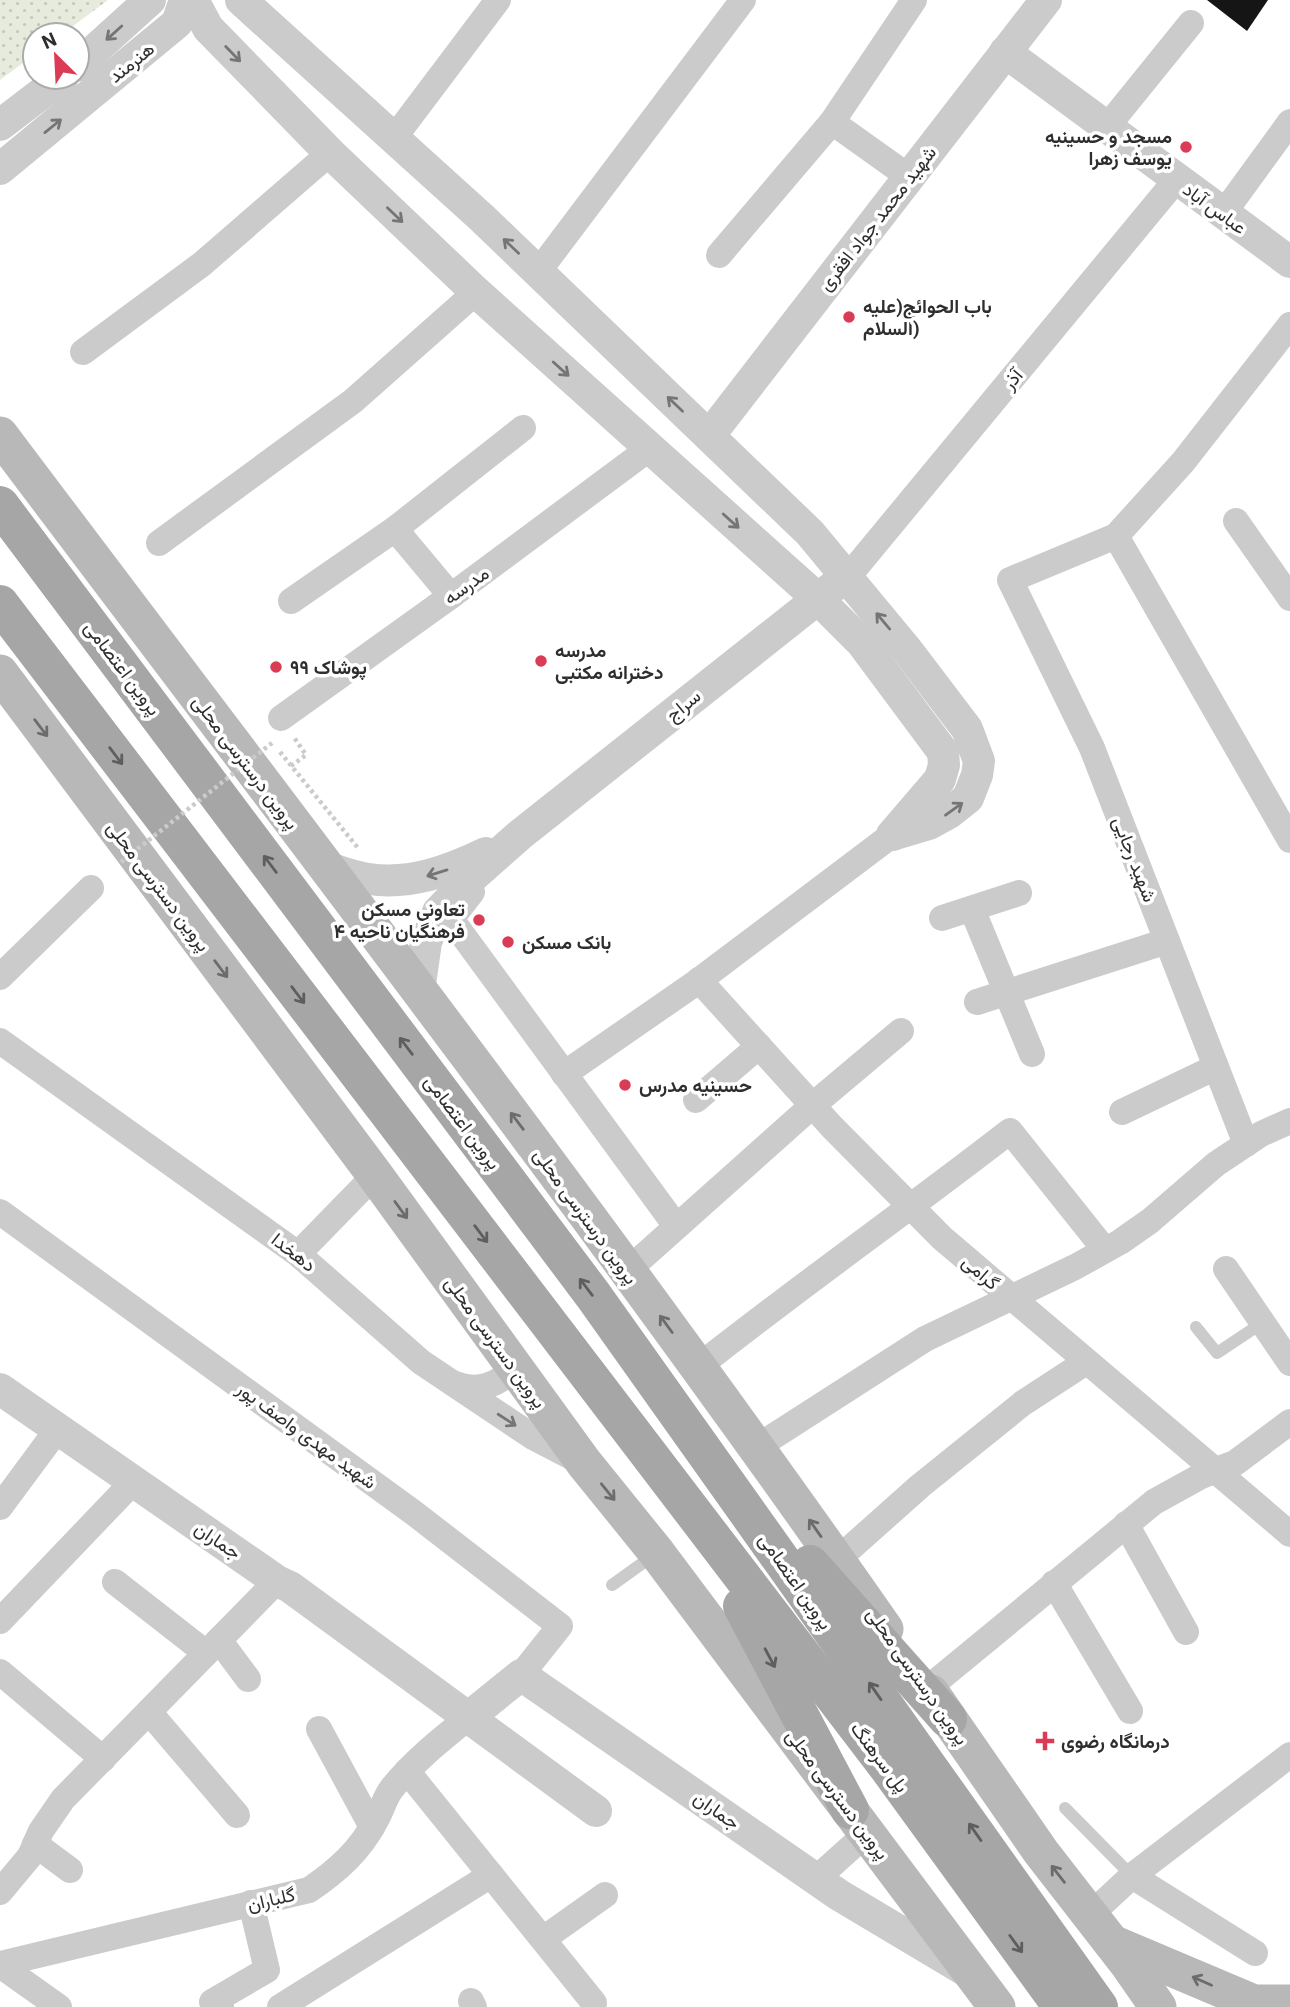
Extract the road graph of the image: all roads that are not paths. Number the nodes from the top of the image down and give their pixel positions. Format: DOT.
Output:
graph roads {
  1 [pos="150,0"];
  2 [pos="185,0"];
  3 [pos="193,0"];
  4 [pos="241,0"];
  5 [pos="498,0"];
  6 [pos="743,0"];
  7 [pos="914,0"];
  8 [pos="1046,0"];
  9 [pos="1191,23"];
  10 [pos="1005,52"];
  11 [pos="91,53"];
  12 [pos="45,91"];
  13 [pos="832,122"];
  14 [pos="1290,122"];
  15 [pos="0,125"];
  16 [pos="1106,128"];
  17 [pos="394,138"];
  18 [pos="330,153"];
  19 [pos="0,169"];
  20 [pos="909,177"];
  21 [pos="1176,180"];
  22 [pos="1223,214"];
  23 [pos="719,256"];
  24 [pos="1290,262"];
  25 [pos="538,272"];
  26 [pos="476,292"];
  27 [pos="1290,325"];
  28 [pos="83,352"];
  29 [pos="523,428"];
  30 [pos="0,435"];
  31 [pos="709,436"];
  32 [pos="650,448"];
  33 [pos="0,505"];
  34 [pos="1236,520"];
  35 [pos="395,529"];
  36 [pos="1116,536"];
  37 [pos="159,543"];
  38 [pos="847,578"];
  39 [pos="451,596"];
  40 [pos="817,598"];
  41 [pos="1290,598"];
  42 [pos="291,601"];
  43 [pos="0,604"];
  44 [pos="0,673"];
  45 [pos="277,731"];
  46 [pos="521,834"];
  47 [pos="892,835"];
  48 [pos="1290,840"];
  49 [pos="488,863"];
  50 [pos="326,868"];
  51 [pos="91,888"];
  52 [pos="1019,893"];
  53 [pos="972,909"];
  54 [pos="942,918"];
  55 [pos="1167,941"];
  56 [pos="0,977"];
  57 [pos="699,980"];
  58 [pos="419,991"];
  59 [pos="1006,991"];
  60 [pos="976,1002"];
  61 [pos="901,1031"];
  62 [pos="0,1041"];
  63 [pos="759,1046"];
  64 [pos="1032,1054"];
  65 [pos="1216,1067"];
  66 [pos="564,1074"];
  67 [pos="696,1100"];
  68 [pos="813,1105"];
  69 [pos="1122,1112"];
  70 [pos="1290,1121"];
  71 [pos="1246,1144"];
  72 [pos="375,1175"];
  73 [pos="911,1207"];
  74 [pos="0,1212"];
  75 [pos="676,1226"];
  76 [pos="1105,1250"];
  77 [pos="299,1254"];
  78 [pos="1226,1269"];
  79 [pos="627,1271"];
  80 [pos="1011,1298"];
  81 [pos="1262,1323"];
  82 [pos="1196,1327"];
  83 [pos="1086,1362"];
  84 [pos="1290,1363"];
  85 [pos="698,1367"];
  86 [pos="515,1368"];
  87 [pos="450,1382"];
  88 [pos="0,1389"];
  89 [pos="681,1419"];
  90 [pos="1290,1422"];
  91 [pos="57,1430"];
  92 [pos="757,1447"];
  93 [pos="585,1464"];
  94 [pos="1214,1471"];
  95 [pos="132,1482"];
  96 [pos="0,1507"];
  97 [pos="692,1511"];
  98 [pos="1126,1524"];
  99 [pos="1290,1534"];
  100 [pos="657,1553"];
  101 [pos="837,1560"];
  102 [pos="277,1581"];
  103 [pos="115,1582"];
  104 [pos="1054,1583"];
  105 [pos="612,1585"];
  106 [pos="0,1621"];
  107 [pos="1186,1632"];
  108 [pos="213,1646"];
  109 [pos="0,1672"];
  110 [pos="521,1675"];
  111 [pos="248,1679"];
  112 [pos="938,1704"];
  113 [pos="1130,1711"];
  114 [pos="149,1712"];
  115 [pos="469,1717"];
  116 [pos="319,1729"];
  117 [pos="1290,1755"];
  118 [pos="902,1758"];
  119 [pos="103,1759"];
  120 [pos="407,1771"];
  121 [pos="1065,1808"];
  122 [pos="596,1811"];
  123 [pos="237,1815"];
  124 [pos="858,1822"];
  125 [pos="372,1827"];
  126 [pos="35,1844"];
  127 [pos="71,1870"];
  128 [pos="491,1875"];
  129 [pos="1132,1876"];
  130 [pos="816,1879"];
  131 [pos="0,1892"];
  132 [pos="605,1895"];
  133 [pos="251,1903"];
  134 [pos="543,1939"];
  135 [pos="1110,1941"];
  136 [pos="1255,1953"];
  137 [pos="0,1965"];
  138 [pos="972,1974"];
  139 [pos="594,2003"];
  140 [pos="1290,2003"];
  141 [pos="59,2007"];
  142 [pos="221,2007"];
  143 [pos="280,2007"];
  144 [pos="997,2007"];
  145 [pos="1062,2007"];
  146 [pos="1099,2007"];
  147 [pos="1149,2007"];
  148 [pos="1158,2007"];
  1 -- 11 [label="street, هنرمند, one-way"];
  19 -- 2 [label="street, هنرمند, one-way"];
  3 -- 18 [label="street, one-way"];
  4 -- 17 [label="street"];
  5 -- 17 [label="street"];
  6 -- 25 [label="street"];
  7 -- 13 [label="street"];
  8 -- 10 [label="street, شهید محمد جواد افقری"];
  9 -- 16 [label="street"];
  10 -- 16 [label="street, عباس آباد"];
  10 -- 20 [label="street, شهید محمد جواد افقری"];
  12 -- 15 [label="street"];
  13 -- 20 [label="street"];
  13 -- 23 [label="street"];
  14 -- 22 [label="street"];
  16 -- 21 [label="street, عباس آباد"];
  25 -- 17 [label="street, one-way"];
  18 -- 26 [label="street, one-way"];
  18 -- 28 [label="street"];
  20 -- 31 [label="street, شهید محمد جواد افقری"];
  21 -- 22 [label="street, عباس آباد"];
  21 -- 38 [label="street, آذر"];
  22 -- 24 [label="street, عباس آباد"];
  31 -- 25 [label="street, one-way"];
  26 -- 32 [label="street, one-way"];
  26 -- 37 [label="street"];
  27 -- 36 [label="street"];
  29 -- 35 [label="street"];
  30 -- 50 [label="main road, پروین درسترسی محلی"];
  31 -- 38 [label="street"];
  32 -- 39 [label="street, مدرسه"];
  32 -- 40 [label="street, one-way"];
  89 -- 33 [label="main road, پروین اعتصامی, one-way"];
  34 -- 41 [label="street"];
  35 -- 39 [label="street"];
  35 -- 42 [label="street"];
  36 -- 48 [label="street"];
  36 -- 55 [label="street, شهید رجایی"];
  38 -- 40 [label="street, سراج"];
  47 -- 38 [label="street, one-way"];
  39 -- 45 [label="street, مدرسه"];
  40 -- 46 [label="street, سراج"];
  40 -- 47 [label="street"];
  43 -- 97 [label="main road, one-way"];
  44 -- 72 [label="main road, پروین دسترسی محلی, one-way"];
  46 -- 49 [label="street, سراج"];
  46 -- 50 [label="street, سراج, one-way"];
  47 -- 57 [label="street"];
  49 -- 58 [label="street, سراج"];
  49 -- 66 [label="street"];
  50 -- 58 [label="main road, پروین درسترسی محلی"];
  51 -- 56 [label="street"];
  52 -- 53 [label="street"];
  53 -- 54 [label="street"];
  53 -- 59 [label="street"];
  55 -- 59 [label="street"];
  55 -- 65 [label="street, شهید رجایی"];
  57 -- 63 [label="street, گرامی"];
  57 -- 66 [label="street"];
  79 -- 58 [label="main road, پروین درسترسی محلی, one-way"];
  59 -- 60 [label="street"];
  59 -- 64 [label="street"];
  61 -- 68 [label="street"];
  62 -- 77 [label="street, دهخدا"];
  63 -- 67 [label="street"];
  63 -- 68 [label="street, گرامی"];
  65 -- 69 [label="street"];
  65 -- 71 [label="street, شهید رجایی"];
  66 -- 75 [label="street"];
  68 -- 73 [label="street, گرامی"];
  68 -- 75 [label="street"];
  70 -- 71 [label="street"];
  71 -- 76 [label="street"];
  72 -- 77 [label="street"];
  72 -- 86 [label="main road, پروین دسترسی محلی, one-way"];
  73 -- 76 [label="street"];
  73 -- 80 [label="street, گرامی"];
  73 -- 85 [label="street"];
  74 -- 110 [label="street, شهید مهدی واصف پور"];
  75 -- 79 [label="street"];
  76 -- 80 [label="street"];
  77 -- 87 [label="street, دهخدا"];
  78 -- 81 [label="street"];
  85 -- 79 [label="main road, پروین درسترسی محلی, one-way"];
  80 -- 83 [label="street, گرامی"];
  80 -- 92 [label="street"];
  81 -- 82 [label="lane"];
  81 -- 84 [label="street"];
  83 -- 94 [label="street, گرامی"];
  83 -- 101 [label="street"];
  85 -- 92 [label="main road, پروین درسترسی محلی"];
  86 -- 87 [label="street"];
  86 -- 93 [label="main road, پروین دسترسی محلی"];
  87 -- 93 [label="street, دهخدا, one-way"];
  88 -- 91 [label="street, جماران"];
  89 -- 112 [label="main road"];
  118 -- 89 [label="main road, پروین اعتصامی, one-way"];
  90 -- 94 [label="street"];
  91 -- 95 [label="street, جماران"];
  91 -- 96 [label="street"];
  101 -- 92 [label="main road, پروین درسترسی محلی, one-way"];
  93 -- 100 [label="main road, پروین دسترسی محلی, one-way"];
  94 -- 98 [label="street"];
  94 -- 99 [label="street, گرامی"];
  95 -- 102 [label="street, جماران"];
  95 -- 106 [label="street"];
  97 -- 118 [label="main road, پل سرهنگ"];
  97 -- 124 [label="main road, one-way"];
  98 -- 104 [label="street"];
  98 -- 107 [label="street"];
  100 -- 105 [label="lane"];
  100 -- 124 [label="main road, پروین دسترسی محلی"];
  101 -- 112 [label="main road, پروین درسترسی محلی"];
  102 -- 108 [label="street"];
  102 -- 115 [label="street, جماران"];
  103 -- 108 [label="street"];
  104 -- 112 [label="street"];
  104 -- 113 [label="street"];
  108 -- 111 [label="street"];
  108 -- 114 [label="street"];
  109 -- 119 [label="street"];
  110 -- 115 [label="street"];
  110 -- 130 [label="street, جماران"];
  135 -- 112 [label="main road, پروین درسترسی محلی, one-way"];
  114 -- 119 [label="street"];
  114 -- 123 [label="street"];
  115 -- 120 [label="street, گلباران"];
  115 -- 122 [label="street, جماران"];
  116 -- 125 [label="street"];
  117 -- 129 [label="street"];
  118 -- 145 [label="main road, پل سرهنگ, one-way"];
  146 -- 118 [label="main road, پل سرهنگ, one-way"];
  119 -- 126 [label="street"];
  120 -- 125 [label="street, گلباران"];
  120 -- 128 [label="street"];
  121 -- 129 [label="lane"];
  124 -- 130 [label="street"];
  124 -- 138 [label="main road, پروین دسترسی محلی"];
  125 -- 133 [label="street, گلباران"];
  126 -- 127 [label="street"];
  126 -- 131 [label="street"];
  128 -- 134 [label="street"];
  128 -- 143 [label="street"];
  129 -- 135 [label="street"];
  129 -- 136 [label="street"];
  130 -- 138 [label="street, جماران"];
  132 -- 134 [label="street"];
  133 -- 137 [label="street, گلباران"];
  133 -- 142 [label="street"];
  134 -- 139 [label="street"];
  140 -- 135 [label="main road, one-way"];
  135 -- 147 [label="main road"];
  135 -- 148 [label="main road, پروین درسترسی محلی"];
  137 -- 141 [label="street"];
  138 -- 144 [label="main road, پروین دسترسی محلی"];
}
